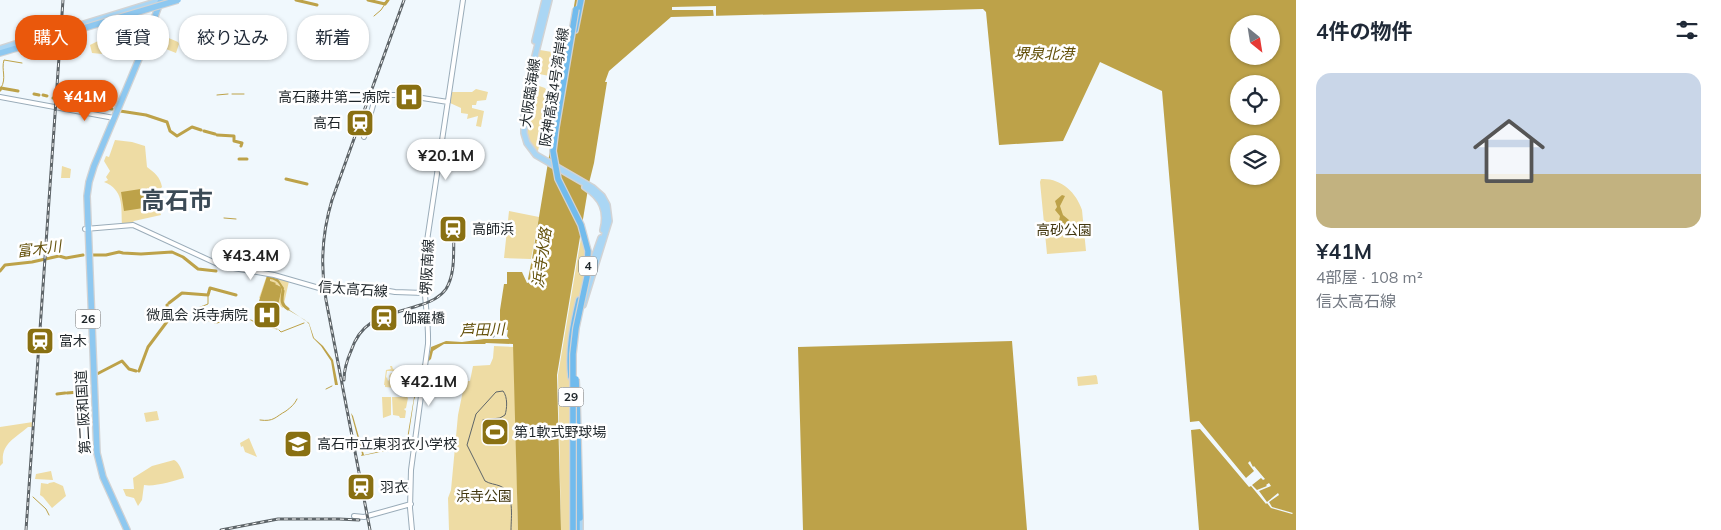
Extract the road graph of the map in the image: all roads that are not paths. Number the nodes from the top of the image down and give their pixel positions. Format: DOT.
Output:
graph roads {
  1 [pos="170,0"];
  2 [pos="178,0"];
  3 [pos="182,0"];
  4 [pos="463,0"];
  5 [pos="547,0"];
  6 [pos="579,0"];
  7 [pos="159,2"];
  8 [pos="87,25"];
  9 [pos="87,26"];
  10 [pos="87,26"];
  11 [pos="15,47"];
  12 [pos="0,51"];
  13 [pos="0,97"];
  14 [pos="448,102"];
  15 [pos="112,118"];
  16 [pos="364,137"];
  17 [pos="589,188"];
  18 [pos="86,230"];
  19 [pos="584,231"];
  20 [pos="424,292"];
  21 [pos="572,360"];
  22 [pos="571,380"];
  23 [pos="411,504"];
  24 [pos="354,516"];
  25 [pos="580,518"];
  26 [pos="126,530"];
  27 [pos="413,530"];
  28 [pos="576,530"];
  1 -- 8 [label="highway, bridge"];
  2 -- 9 [label="highway, bridge"];
  3 -- 7 [label="main road"];
  4 -- 14 [label="main road, 堺阪南線"];
  5 -- 17 [label="main road, 大阪臨海線 / 29"];
  6 -- 19 [label="highway, 阪神高速4号湾岸線 / 4, bridge"];
  6 -- 21 [label="highway, 阪神高速4号湾岸線 / 4, bridge"];
  7 -- 10 [label="main road"];
  7 -- 15 [label="highway, 第二阪和国道 / 26"];
  11 -- 12 [label="highway"];
  13 -- 15 [label="main road"];
  14 -- 16 [label="main road"];
  14 -- 20 [label="main road, 堺阪南線"];
  15 -- 18 [label="highway, 第二阪和国道 / 26"];
  17 -- 22 [label="main road, 大阪臨海線 / 29"];
  17 -- 25 [label="main road, 大阪臨海線 / 29"];
  18 -- 20 [label="main road, 信太高石線"];
  18 -- 26 [label="highway, 第二阪和国道 / 26"];
  19 -- 21 [label="highway, 4, bridge"];
  19 -- 28 [label="highway, 阪神高速4号湾岸線 / 4, bridge"];
  20 -- 23 [label="main road, 堺阪南線"];
  21 -- 22 [label="highway, 4"];
  21 -- 25 [label="highway, 4, bridge"];
  21 -- 28 [label="highway, 阪神高速4号湾岸線 / 4, bridge"];
  22 -- 28 [label="main road, 大阪臨海線 / 29"];
  23 -- 24 [label="main road"];
  23 -- 27 [label="main road, 堺阪南線"];
  25 -- 28 [label="main road, 大阪臨海線 / 29"];
}
